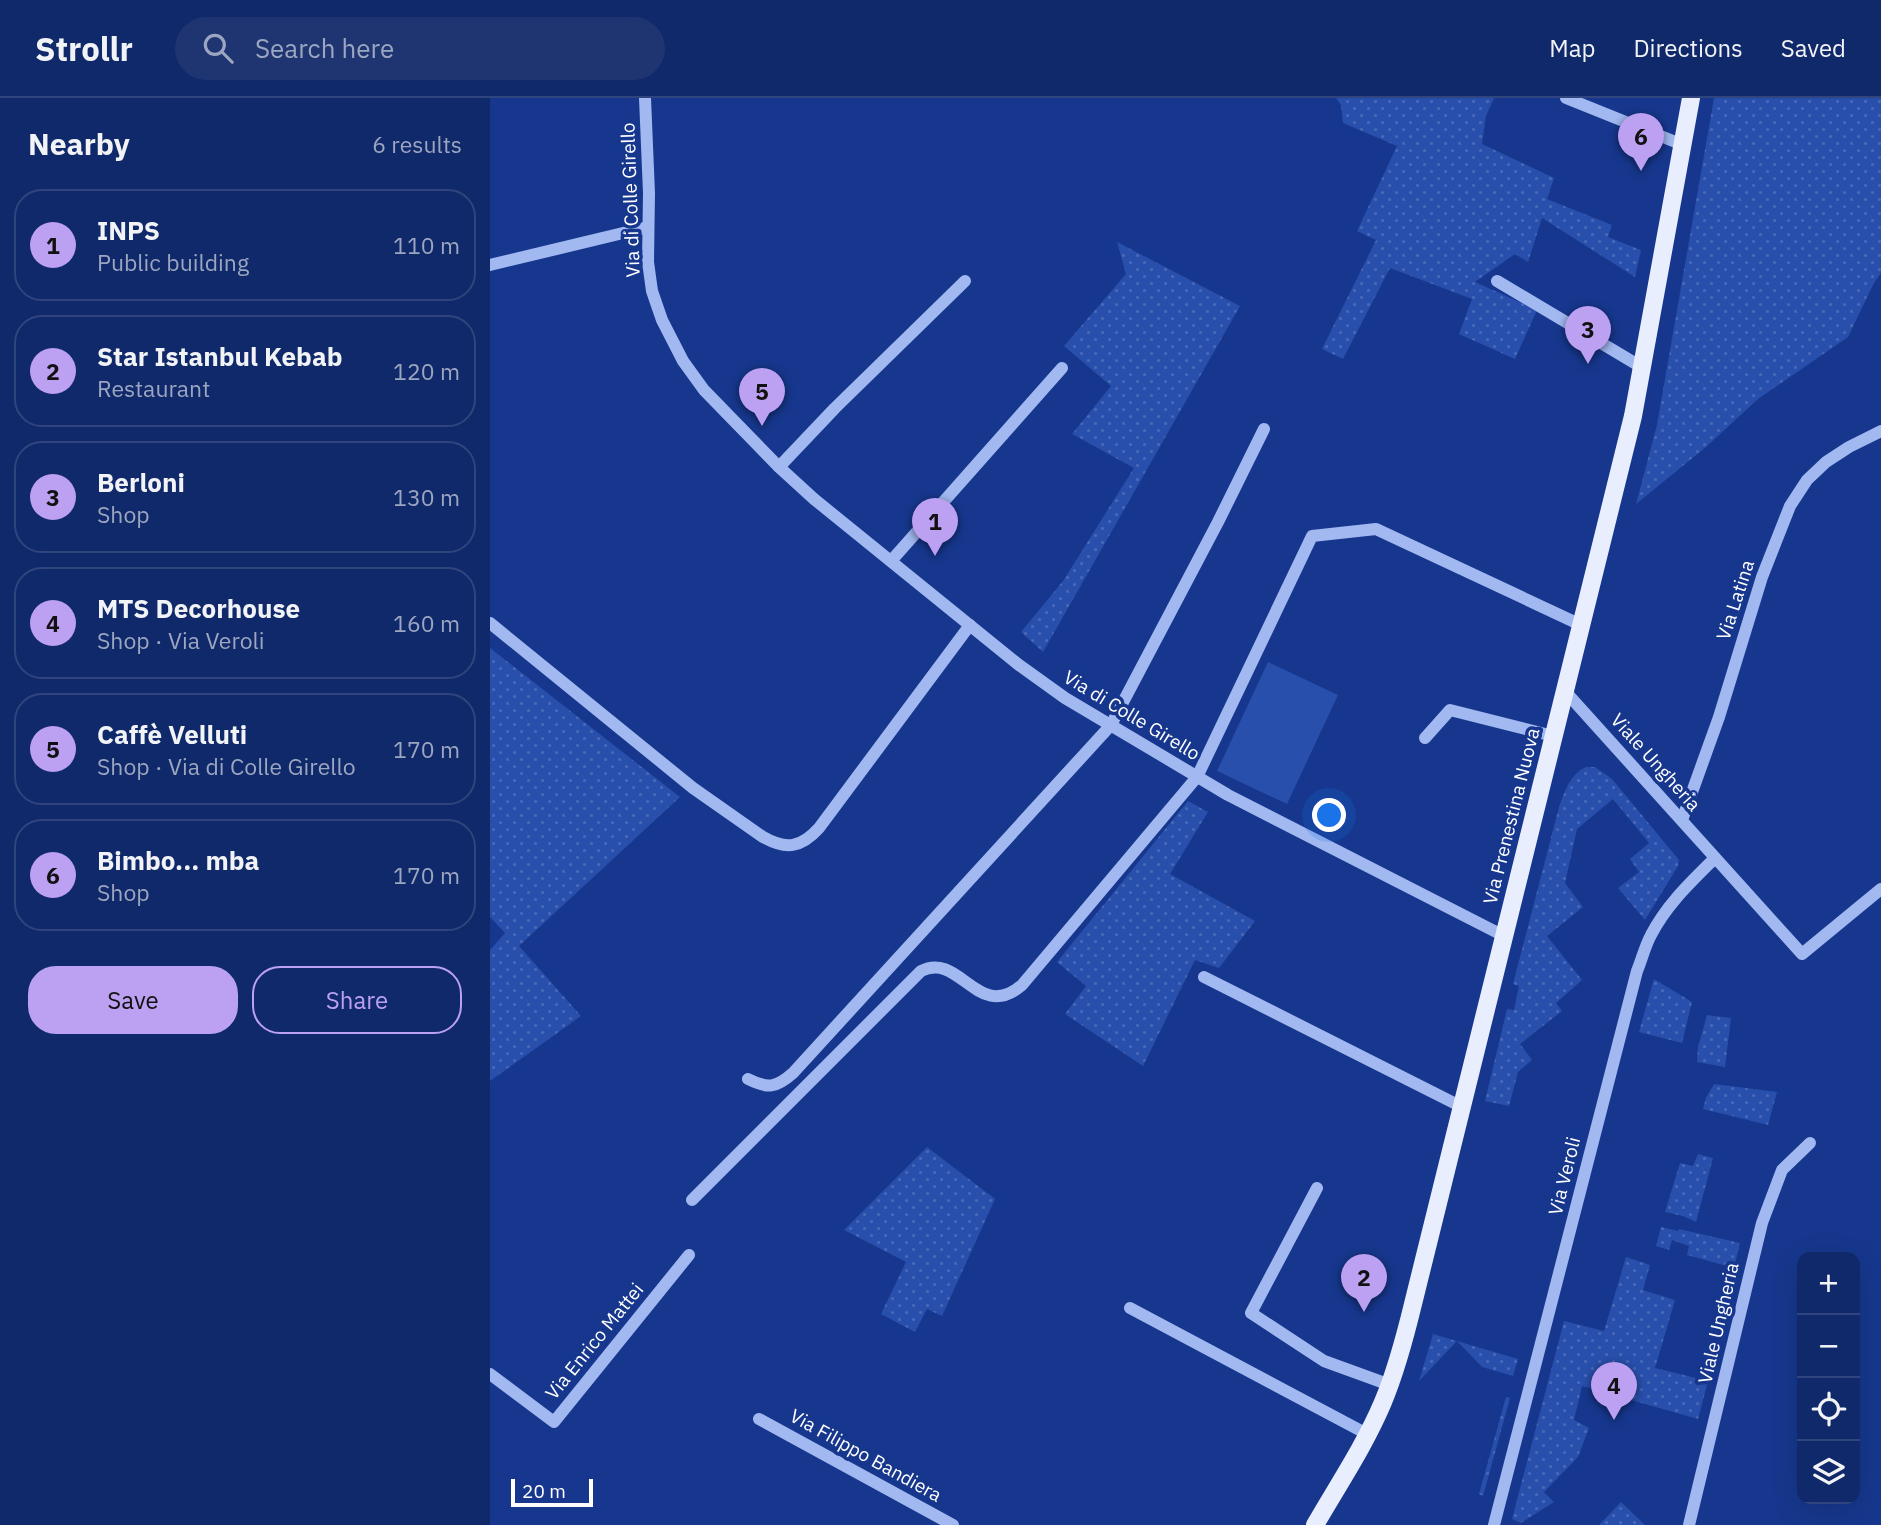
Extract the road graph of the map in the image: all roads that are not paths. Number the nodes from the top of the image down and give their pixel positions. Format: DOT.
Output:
graph roads {
  1 [pos="645,98"];
  2 [pos="1566,98"];
  3 [pos="1691,98"];
  4 [pos="1683,145"];
  5 [pos="648,227"];
  6 [pos="490,265"];
  7 [pos="965,281"];
  8 [pos="1497,281"];
  9 [pos="1062,368"];
  10 [pos="1643,368"];
  11 [pos="1264,429"];
  12 [pos="1881,431"];
  13 [pos="779,467"];
  14 [pos="891,561"];
  15 [pos="490,623"];
  16 [pos="970,625"];
  17 [pos="1581,625"];
  18 [pos="1564,690"];
  19 [pos="1111,725"];
  20 [pos="1553,736"];
  21 [pos="1426,738"];
  22 [pos="1196,777"];
  23 [pos="1682,820"];
  24 [pos="1715,858"];
  25 [pos="1881,890"];
  26 [pos="1504,936"];
  27 [pos="1204,976"];
  28 [pos="748,1079"];
  29 [pos="1462,1107"];
  30 [pos="1810,1143"];
  31 [pos="1317,1188"];
  32 [pos="692,1200"];
  33 [pos="689,1255"];
  34 [pos="1130,1308"];
  35 [pos="490,1374"];
  36 [pos="1390,1385"];
  37 [pos="760,1419"];
  38 [pos="1367,1434"];
  39 [pos="953,1525"];
  40 [pos="1315,1525"];
  41 [pos="1493,1525"];
  42 [pos="1689,1525"];
  1 -- 5 [label="street, Via di Colle Girello"];
  2 -- 4 [label="street"];
  3 -- 4 [label="main road, Via Prenestina Nuova"];
  4 -- 10 [label="main road, Via Prenestina Nuova"];
  5 -- 6 [label="street"];
  5 -- 13 [label="street, Via di Colle Girello"];
  7 -- 13 [label="street"];
  8 -- 10 [label="street"];
  9 -- 14 [label="street"];
  10 -- 17 [label="main road, Via Prenestina Nuova"];
  11 -- 19 [label="street"];
  12 -- 23 [label="street, Via Latina"];
  13 -- 14 [label="street, Via di Colle Girello"];
  14 -- 16 [label="street, Via di Colle Girello"];
  15 -- 16 [label="street"];
  16 -- 19 [label="street, Via di Colle Girello"];
  17 -- 18 [label="main road, Via Prenestina Nuova"];
  17 -- 22 [label="street"];
  18 -- 20 [label="main road, Via Prenestina Nuova"];
  18 -- 23 [label="street, Viale Ungheria"];
  19 -- 22 [label="street, Via di Colle Girello"];
  19 -- 28 [label="street"];
  20 -- 21 [label="street"];
  20 -- 26 [label="main road, Via Prenestina Nuova"];
  22 -- 26 [label="street, Via di Colle Girello"];
  22 -- 32 [label="street"];
  23 -- 24 [label="street, Viale Ungheria"];
  24 -- 25 [label="street, Viale Ungheria"];
  24 -- 41 [label="street, Via Veroli"];
  26 -- 29 [label="main road, Via Prenestina Nuova"];
  27 -- 29 [label="street"];
  29 -- 36 [label="main road, Via Prenestina Nuova"];
  30 -- 42 [label="street, Viale Ungheria"];
  31 -- 36 [label="street"];
  33 -- 35 [label="street, Via Enrico Mattei"];
  34 -- 38 [label="street"];
  36 -- 38 [label="main road, Via Prenestina Nuova"];
  37 -- 39 [label="street, Via Filippo Bandiera"];
  38 -- 40 [label="main road, Via Prenestina Nuova"];
}
